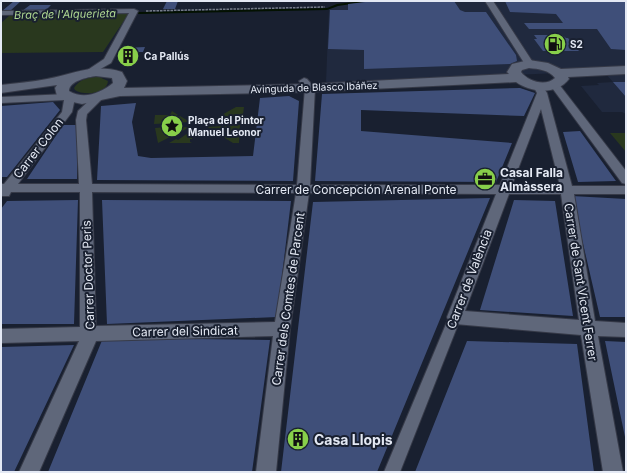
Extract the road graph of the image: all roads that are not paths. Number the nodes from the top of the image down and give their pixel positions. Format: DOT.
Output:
graph roads {
  1 [pos="489,1"];
  2 [pos="1,13"];
  3 [pos="529,64"];
  4 [pos="626,70"];
  5 [pos="114,71"];
  6 [pos="517,73"];
  7 [pos="82,74"];
  8 [pos="557,79"];
  9 [pos="307,84"];
  10 [pos="540,90"];
  11 [pos="2,92"];
  12 [pos="104,95"];
  13 [pos="67,96"];
  14 [pos="626,180"];
  15 [pos="86,188"];
  16 [pos="303,189"];
  17 [pos="504,189"];
  18 [pos="566,190"];
  19 [pos="626,190"];
  20 [pos="3,191"];
  21 [pos="455,317"];
  22 [pos="588,328"];
  23 [pos="282,329"];
  24 [pos="626,330"];
  25 [pos="88,334"];
  26 [pos="1,336"];
  27 [pos="29,472"];
  28 [pos="266,472"];
  29 [pos="392,472"];
  30 [pos="613,472"];
  1 -- 3 [label="street"];
  2 -- 5 [label="street"];
  3 -- 6 [label="main road"];
  3 -- 8 [label="main road"];
  4 -- 8 [label="main road"];
  5 -- 7 [label="main road, Avinguda de Blasco Ibáñez"];
  5 -- 9 [label="main road, Avinguda de Blasco Ibáñez"];
  5 -- 12 [label="main road"];
  6 -- 9 [label="main road, Avinguda de Blasco Ibáñez"];
  6 -- 10 [label="main road"];
  7 -- 11 [label="main road"];
  7 -- 13 [label="main road"];
  8 -- 10 [label="main road"];
  8 -- 14 [label="street"];
  9 -- 12 [label="main road, Avinguda de Blasco Ibáñez"];
  9 -- 16 [label="street, Carrer dels Comtes de Parcent"];
  10 -- 17 [label="street, Carrer de València"];
  10 -- 18 [label="street, Carrer de Sant Vicent Ferrer"];
  11 -- 13 [label="main road"];
  12 -- 13 [label="main road, Avinguda de Blasco Ibáñez"];
  12 -- 15 [label="street, Carrer Doctor Peris"];
  13 -- 20 [label="street, Carrer Colon"];
  15 -- 16 [label="street, Carrer de Concepción Arenal Ponte"];
  15 -- 20 [label="street, Carrer de Concepción Arenal Ponte"];
  15 -- 25 [label="street, Carrer Doctor Peris"];
  16 -- 17 [label="street, Carrer de Concepción Arenal Ponte"];
  16 -- 23 [label="street, Carrer dels Comtes de Parcent"];
  17 -- 18 [label="street, Carrer de Concepción Arenal Ponte"];
  17 -- 21 [label="street, Carrer de València"];
  18 -- 19 [label="street, Carrer de Concepción Arenal Ponte"];
  18 -- 22 [label="street, Carrer de Sant Vicent Ferrer"];
  21 -- 22 [label="street"];
  21 -- 29 [label="street, Carrer de València"];
  22 -- 24 [label="street"];
  22 -- 30 [label="street, Carrer de Sant Vicent Ferrer"];
  23 -- 25 [label="street, Carrer del Sindicat"];
  23 -- 28 [label="street, Carrer dels Comtes de Parcent"];
  25 -- 26 [label="street, Carrer del Sindicat"];
  25 -- 27 [label="street, Carrer Doctor Peris"];
}
